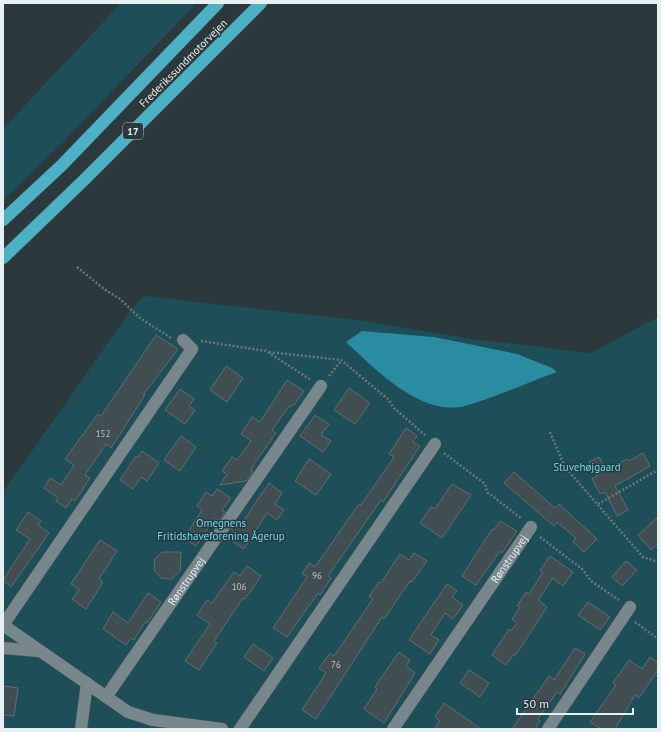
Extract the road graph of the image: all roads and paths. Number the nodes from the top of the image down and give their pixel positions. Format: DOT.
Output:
graph roads {
  1 [pos="218,3"];
  2 [pos="261,3"];
  3 [pos="3,220"];
  4 [pos="3,258"];
  5 [pos="183,340"];
  6 [pos="268,352"];
  7 [pos="341,360"];
  8 [pos="320,386"];
  9 [pos="550,432"];
  10 [pos="435,444"];
  11 [pos="658,470"];
  12 [pos="598,504"];
  13 [pos="531,527"];
  14 [pos="658,562"];
  15 [pos="630,607"];
  16 [pos="3,625"];
  17 [pos="658,639"];
  18 [pos="3,648"];
  19 [pos="39,652"];
  20 [pos="87,683"];
  21 [pos="106,697"];
  22 [pos="81,729"];
  23 [pos="214,729"];
  24 [pos="240,729"];
  25 [pos="393,729"];
  26 [pos="548,729"];
  1 -- 3 [label="highway, Frederikssundmotorvejen / 17"];
  2 -- 4 [label="highway, Frederikssundmotorvejen / 17"];
  5 -- 16 [label="street"];
  6 -- 7 [label="path"];
  7 -- 8 [label="path"];
  7 -- 10 [label="path"];
  8 -- 21 [label="street, Rønstrupvej"];
  9 -- 12 [label="path"];
  10 -- 13 [label="path"];
  10 -- 24 [label="street"];
  11 -- 12 [label="path"];
  12 -- 14 [label="path"];
  13 -- 15 [label="path"];
  13 -- 25 [label="street, Rønstrupvej"];
  15 -- 17 [label="path"];
  15 -- 26 [label="street"];
  16 -- 19 [label="street"];
  18 -- 19 [label="street"];
  19 -- 20 [label="street"];
  20 -- 21 [label="street"];
  20 -- 22 [label="street"];
  21 -- 23 [label="street"];
}
